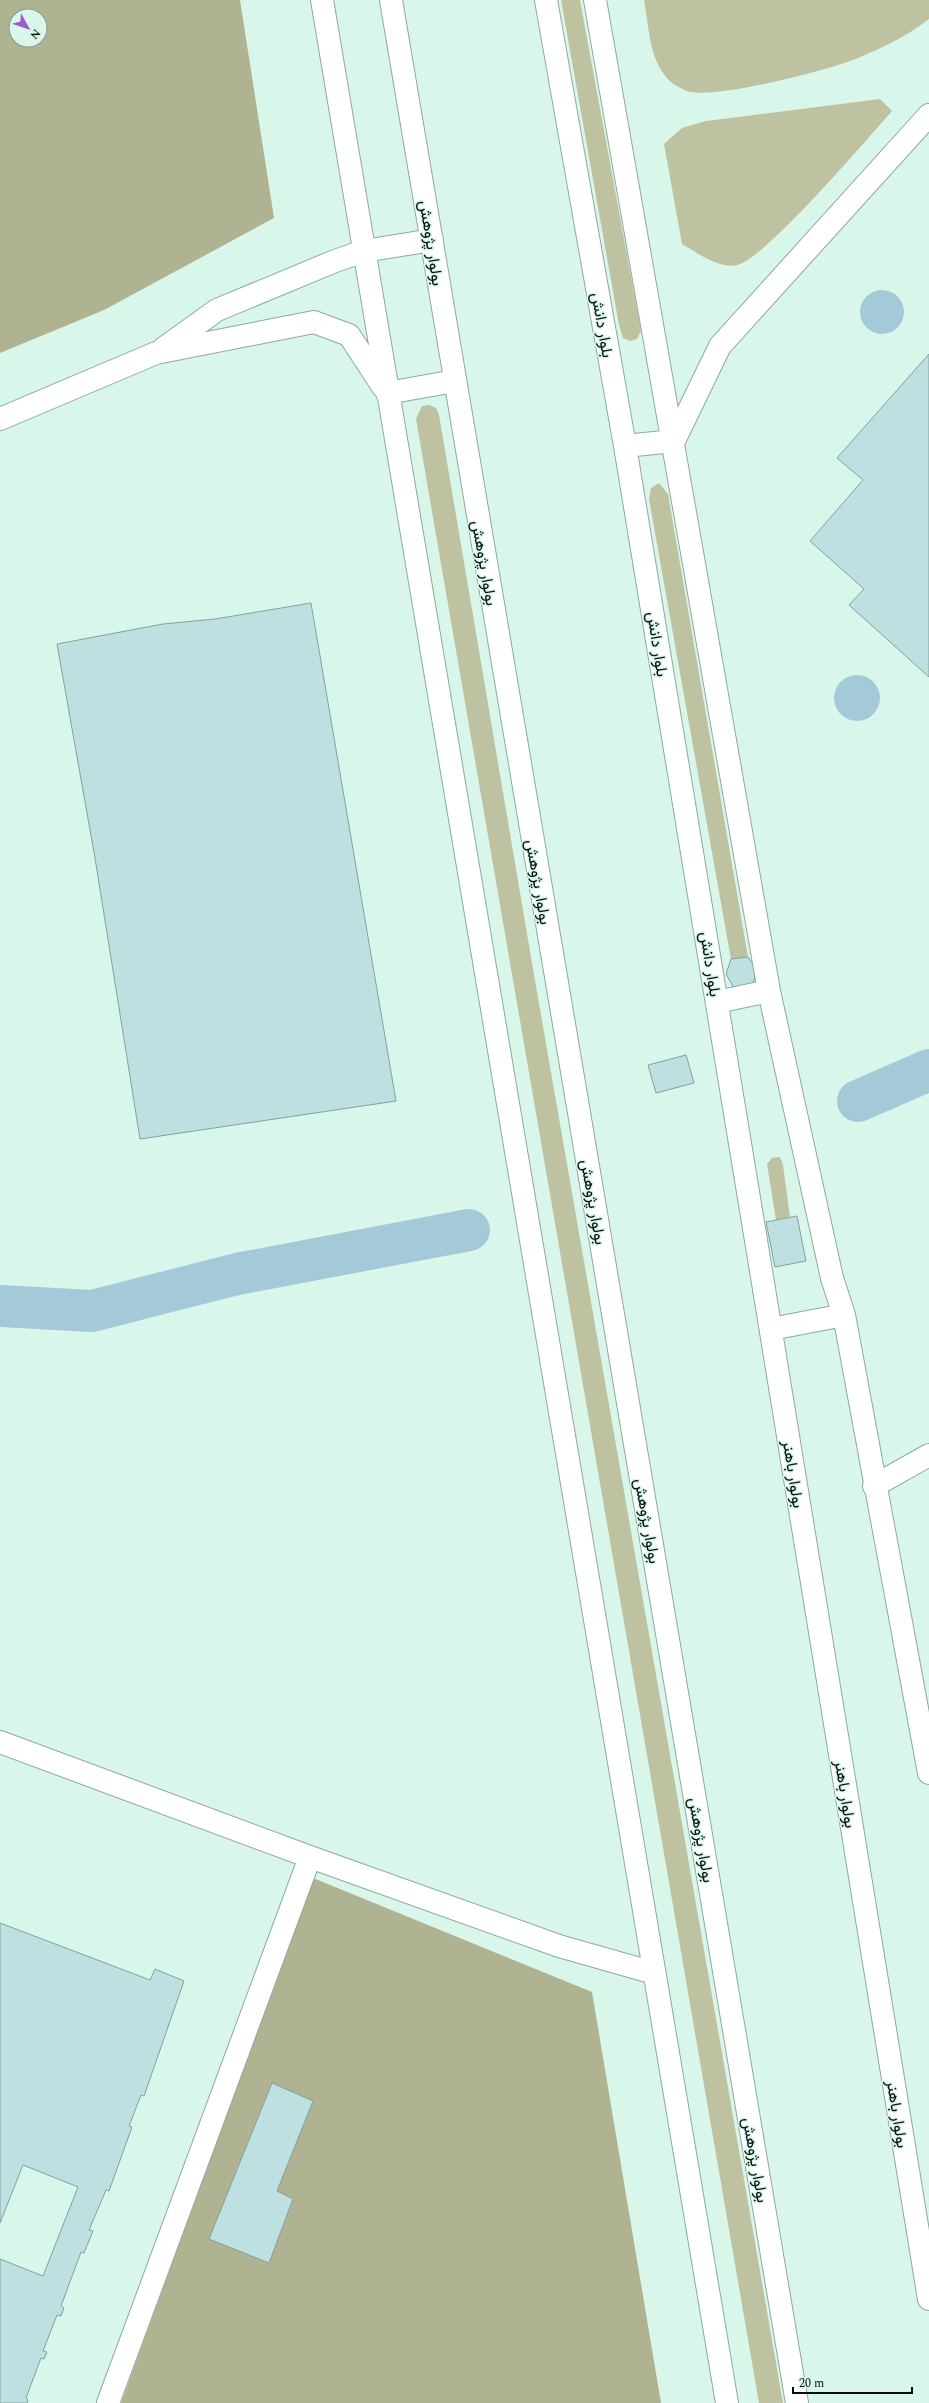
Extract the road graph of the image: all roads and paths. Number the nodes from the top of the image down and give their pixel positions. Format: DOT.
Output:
graph roads {
  1 [pos="322,0"];
  2 [pos="391,0"];
  3 [pos="546,0"];
  4 [pos="595,0"];
  5 [pos="929,115"];
  6 [pos="432,240"];
  7 [pos="364,251"];
  8 [pos="156,353"];
  9 [pos="455,381"];
  10 [pos="387,393"];
  11 [pos="0,419"];
  12 [pos="674,441"];
  13 [pos="625,446"];
  14 [pos="769,991"];
  15 [pos="717,1002"];
  16 [pos="764,1289"];
  17 [pos="844,1315"];
  18 [pos="771,1329"];
  19 [pos="929,1455"];
  20 [pos="874,1486"];
  21 [pos="0,1742"];
  22 [pos="929,1773"];
  23 [pos="310,1857"];
  24 [pos="654,1973"];
  25 [pos="929,2298"];
  26 [pos="108,2403"];
  27 [pos="728,2403"];
  28 [pos="797,2403"];
  1 -- 7 [label="street"];
  2 -- 6 [label="street, بولوار پژوهش"];
  3 -- 13 [label="street, بلوار دانش"];
  4 -- 12 [label="street"];
  5 -- 12 [label="street"];
  6 -- 7 [label="street"];
  6 -- 9 [label="street, بولوار پژوهش"];
  7 -- 8 [label="street"];
  7 -- 10 [label="street"];
  8 -- 10 [label="street"];
  8 -- 11 [label="street"];
  9 -- 10 [label="street"];
  9 -- 28 [label="street, بولوار پژوهش"];
  10 -- 24 [label="street"];
  12 -- 13 [label="street"];
  12 -- 14 [label="street"];
  13 -- 15 [label="street, بلوار دانش"];
  14 -- 15 [label="street"];
  14 -- 17 [label="street"];
  15 -- 16 [label="street, بلوار دانش"];
  16 -- 18 [label="street, بولوار باهنر"];
  17 -- 18 [label="street"];
  17 -- 20 [label="street"];
  18 -- 25 [label="street, بولوار باهنر"];
  19 -- 20 [label="street"];
  20 -- 22 [label="street"];
  21 -- 23 [label="street"];
  23 -- 24 [label="street"];
  23 -- 26 [label="street"];
  24 -- 27 [label="street"];
}
